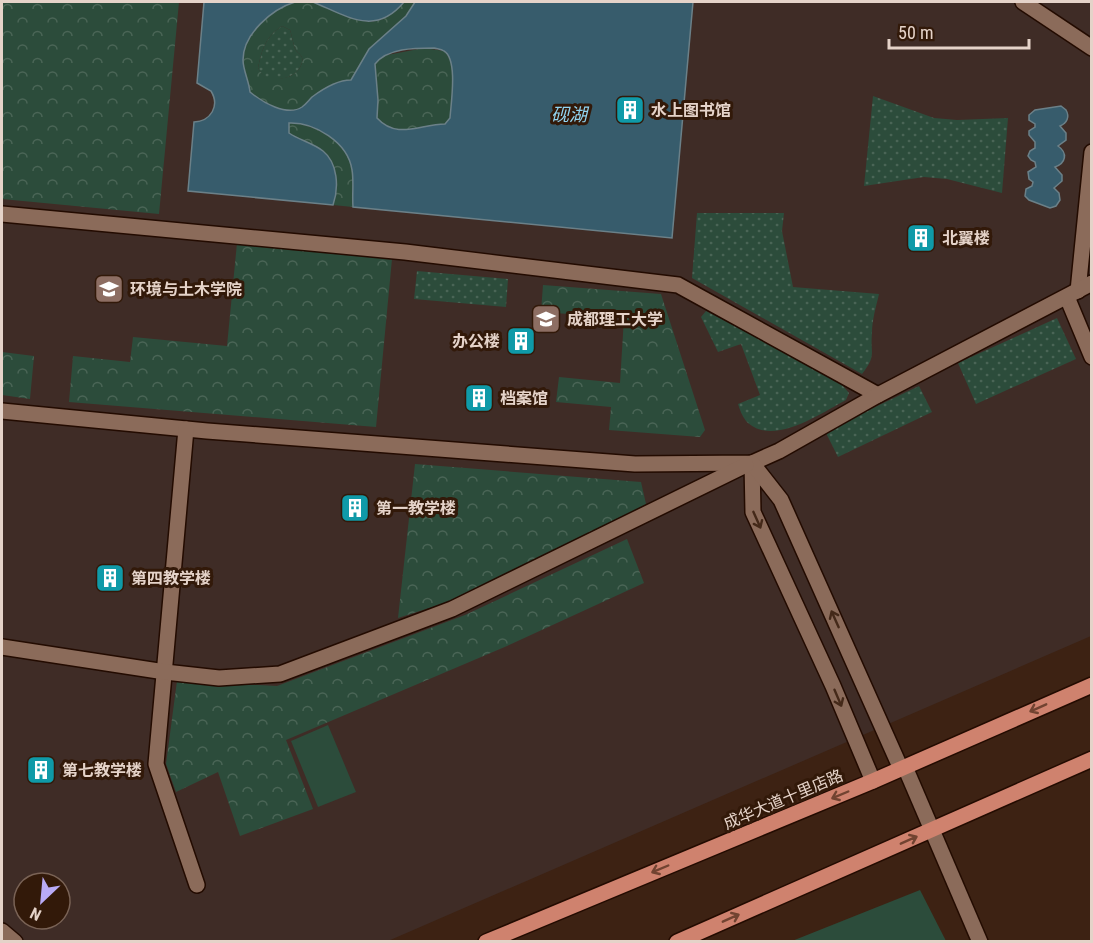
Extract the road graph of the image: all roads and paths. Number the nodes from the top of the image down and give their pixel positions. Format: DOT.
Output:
graph roads {
  1 [pos="1023,2"];
  2 [pos="1092,48"];
  3 [pos="1092,152"];
  4 [pos="2,214"];
  5 [pos="1092,283"];
  6 [pos="1072,294"];
  7 [pos="1092,357"];
  8 [pos="878,395"];
  9 [pos="2,411"];
  10 [pos="186,429"];
  11 [pos="752,463"];
  12 [pos="2,647"];
  13 [pos="165,672"];
  14 [pos="1092,685"];
  15 [pos="1092,759"];
  16 [pos="903,768"];
  17 [pos="873,781"];
  18 [pos="933,830"];
  19 [pos="197,885"];
  20 [pos="2,931"];
  21 [pos="15,942"];
  22 [pos="486,942"];
  23 [pos="677,942"];
  24 [pos="980,942"];
  1 -- 2 [label="street"];
  3 -- 6 [label="street"];
  4 -- 8 [label="street"];
  5 -- 6 [label="street"];
  6 -- 7 [label="street"];
  6 -- 8 [label="street"];
  8 -- 11 [label="street"];
  9 -- 10 [label="street"];
  10 -- 11 [label="street"];
  10 -- 13 [label="street"];
  11 -- 13 [label="street"];
  16 -- 11 [label="street, one-way"];
  11 -- 17 [label="street, one-way"];
  12 -- 13 [label="street"];
  13 -- 19 [label="street"];
  14 -- 16 [label="main road, 成华大道十里店路, one-way"];
  15 -- 18 [label="main road"];
  16 -- 17 [label="main road, 成华大道十里店路"];
  16 -- 18 [label="street"];
  17 -- 22 [label="main road, 成华大道十里店路, one-way"];
  23 -- 18 [label="main road, one-way"];
  18 -- 24 [label="street"];
  20 -- 21 [label="street"];
}
